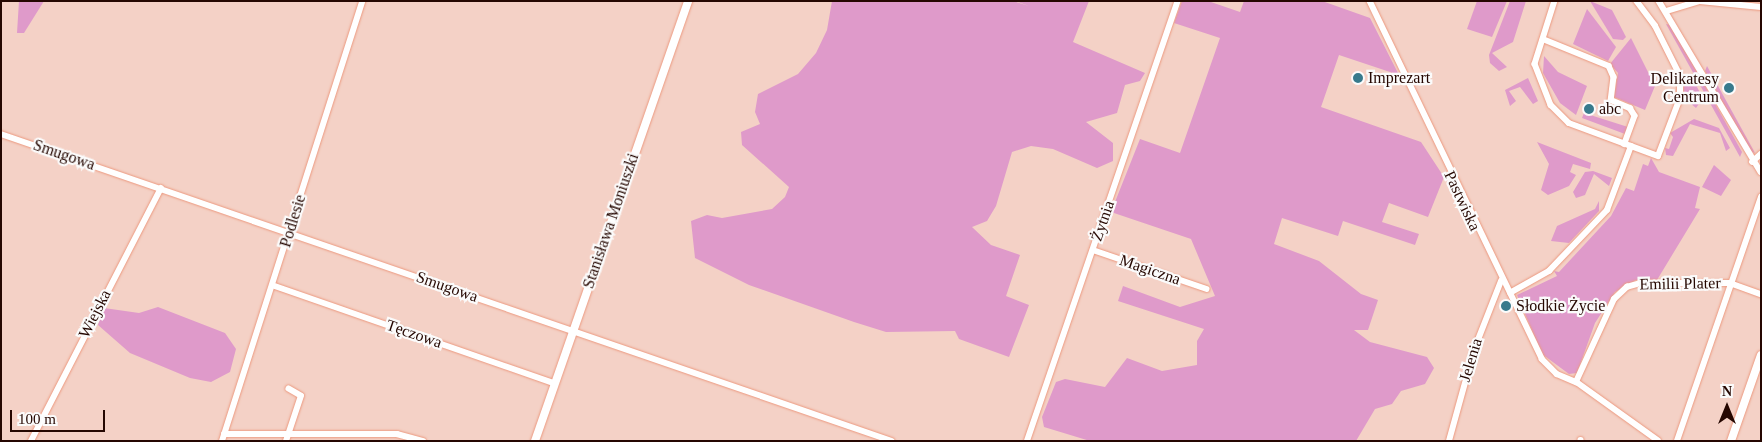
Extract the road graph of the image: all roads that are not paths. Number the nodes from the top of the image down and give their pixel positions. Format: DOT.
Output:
graph roads {
  1 [pos="362,1"];
  2 [pos="688,1"];
  3 [pos="1178,1"];
  4 [pos="1370,1"];
  5 [pos="1555,1"];
  6 [pos="1636,1"];
  7 [pos="1659,1"];
  8 [pos="1761,7"];
  9 [pos="1667,11"];
  10 [pos="1543,39"];
  11 [pos="1,134"];
  12 [pos="1628,145"];
  13 [pos="1761,154"];
  14 [pos="1752,162"];
  15 [pos="1761,172"];
  16 [pos="161,188"];
  17 [pos="1761,197"];
  18 [pos="289,232"];
  19 [pos="1094,250"];
  20 [pos="1501,281"];
  21 [pos="1730,283"];
  22 [pos="275,286"];
  23 [pos="1207,289"];
  24 [pos="1510,293"];
  25 [pos="1761,294"];
  26 [pos="573,330"];
  27 [pos="1761,355"];
  28 [pos="1576,382"];
  29 [pos="554,383"];
  30 [pos="289,389"];
  31 [pos="224,434"];
  32 [pos="288,434"];
  33 [pos="351,434"];
  34 [pos="414,439"];
  35 [pos="31,441"];
  36 [pos="222,441"];
  37 [pos="286,441"];
  38 [pos="349,441"];
  39 [pos="423,441"];
  40 [pos="534,441"];
  41 [pos="892,441"];
  42 [pos="1027,441"];
  43 [pos="1449,441"];
  44 [pos="1658,441"];
  45 [pos="1677,441"];
  46 [pos="1731,441"];
  1 -- 18 [label="street, Podlesie"];
  2 -- 26 [label="street, Stanisława Moniuszki"];
  3 -- 19 [label="street, Żytnia"];
  4 -- 20 [label="street, Pastwiska"];
  5 -- 10 [label="street"];
  6 -- 12 [label="street"];
  7 -- 9 [label="street"];
  8 -- 9 [label="street"];
  9 -- 14 [label="street"];
  10 -- 12 [label="street"];
  10 -- 12 [label="street"];
  11 -- 16 [label="street, Smugowa"];
  12 -- 24 [label="street"];
  13 -- 14 [label="street"];
  14 -- 15 [label="street"];
  16 -- 18 [label="street, Smugowa"];
  16 -- 35 [label="street, Wiejska"];
  17 -- 21 [label="street"];
  18 -- 22 [label="street, Podlesie"];
  18 -- 26 [label="street, Smugowa"];
  19 -- 23 [label="street, Magiczna"];
  19 -- 42 [label="street, Żytnia"];
  20 -- 24 [label="street, Pastwiska"];
  20 -- 43 [label="street, Jelenia"];
  21 -- 25 [label="street, Emilii Plater"];
  21 -- 28 [label="street, Emilii Plater"];
  21 -- 45 [label="street"];
  22 -- 29 [label="street, Tęczowa"];
  22 -- 31 [label="street, Podlesie"];
  24 -- 28 [label="street, Pastwiska"];
  26 -- 29 [label="street, Stanisława Moniuszki"];
  26 -- 41 [label="street, Smugowa"];
  27 -- 46 [label="street"];
  28 -- 44 [label="street"];
  29 -- 40 [label="street, Stanisława Moniuszki"];
  30 -- 32 [label="street"];
  31 -- 32 [label="street"];
  31 -- 36 [label="street, Podlesie"];
  32 -- 33 [label="street"];
  32 -- 37 [label="street"];
  33 -- 34 [label="street"];
  33 -- 38 [label="street"];
  34 -- 39 [label="street"];
}
